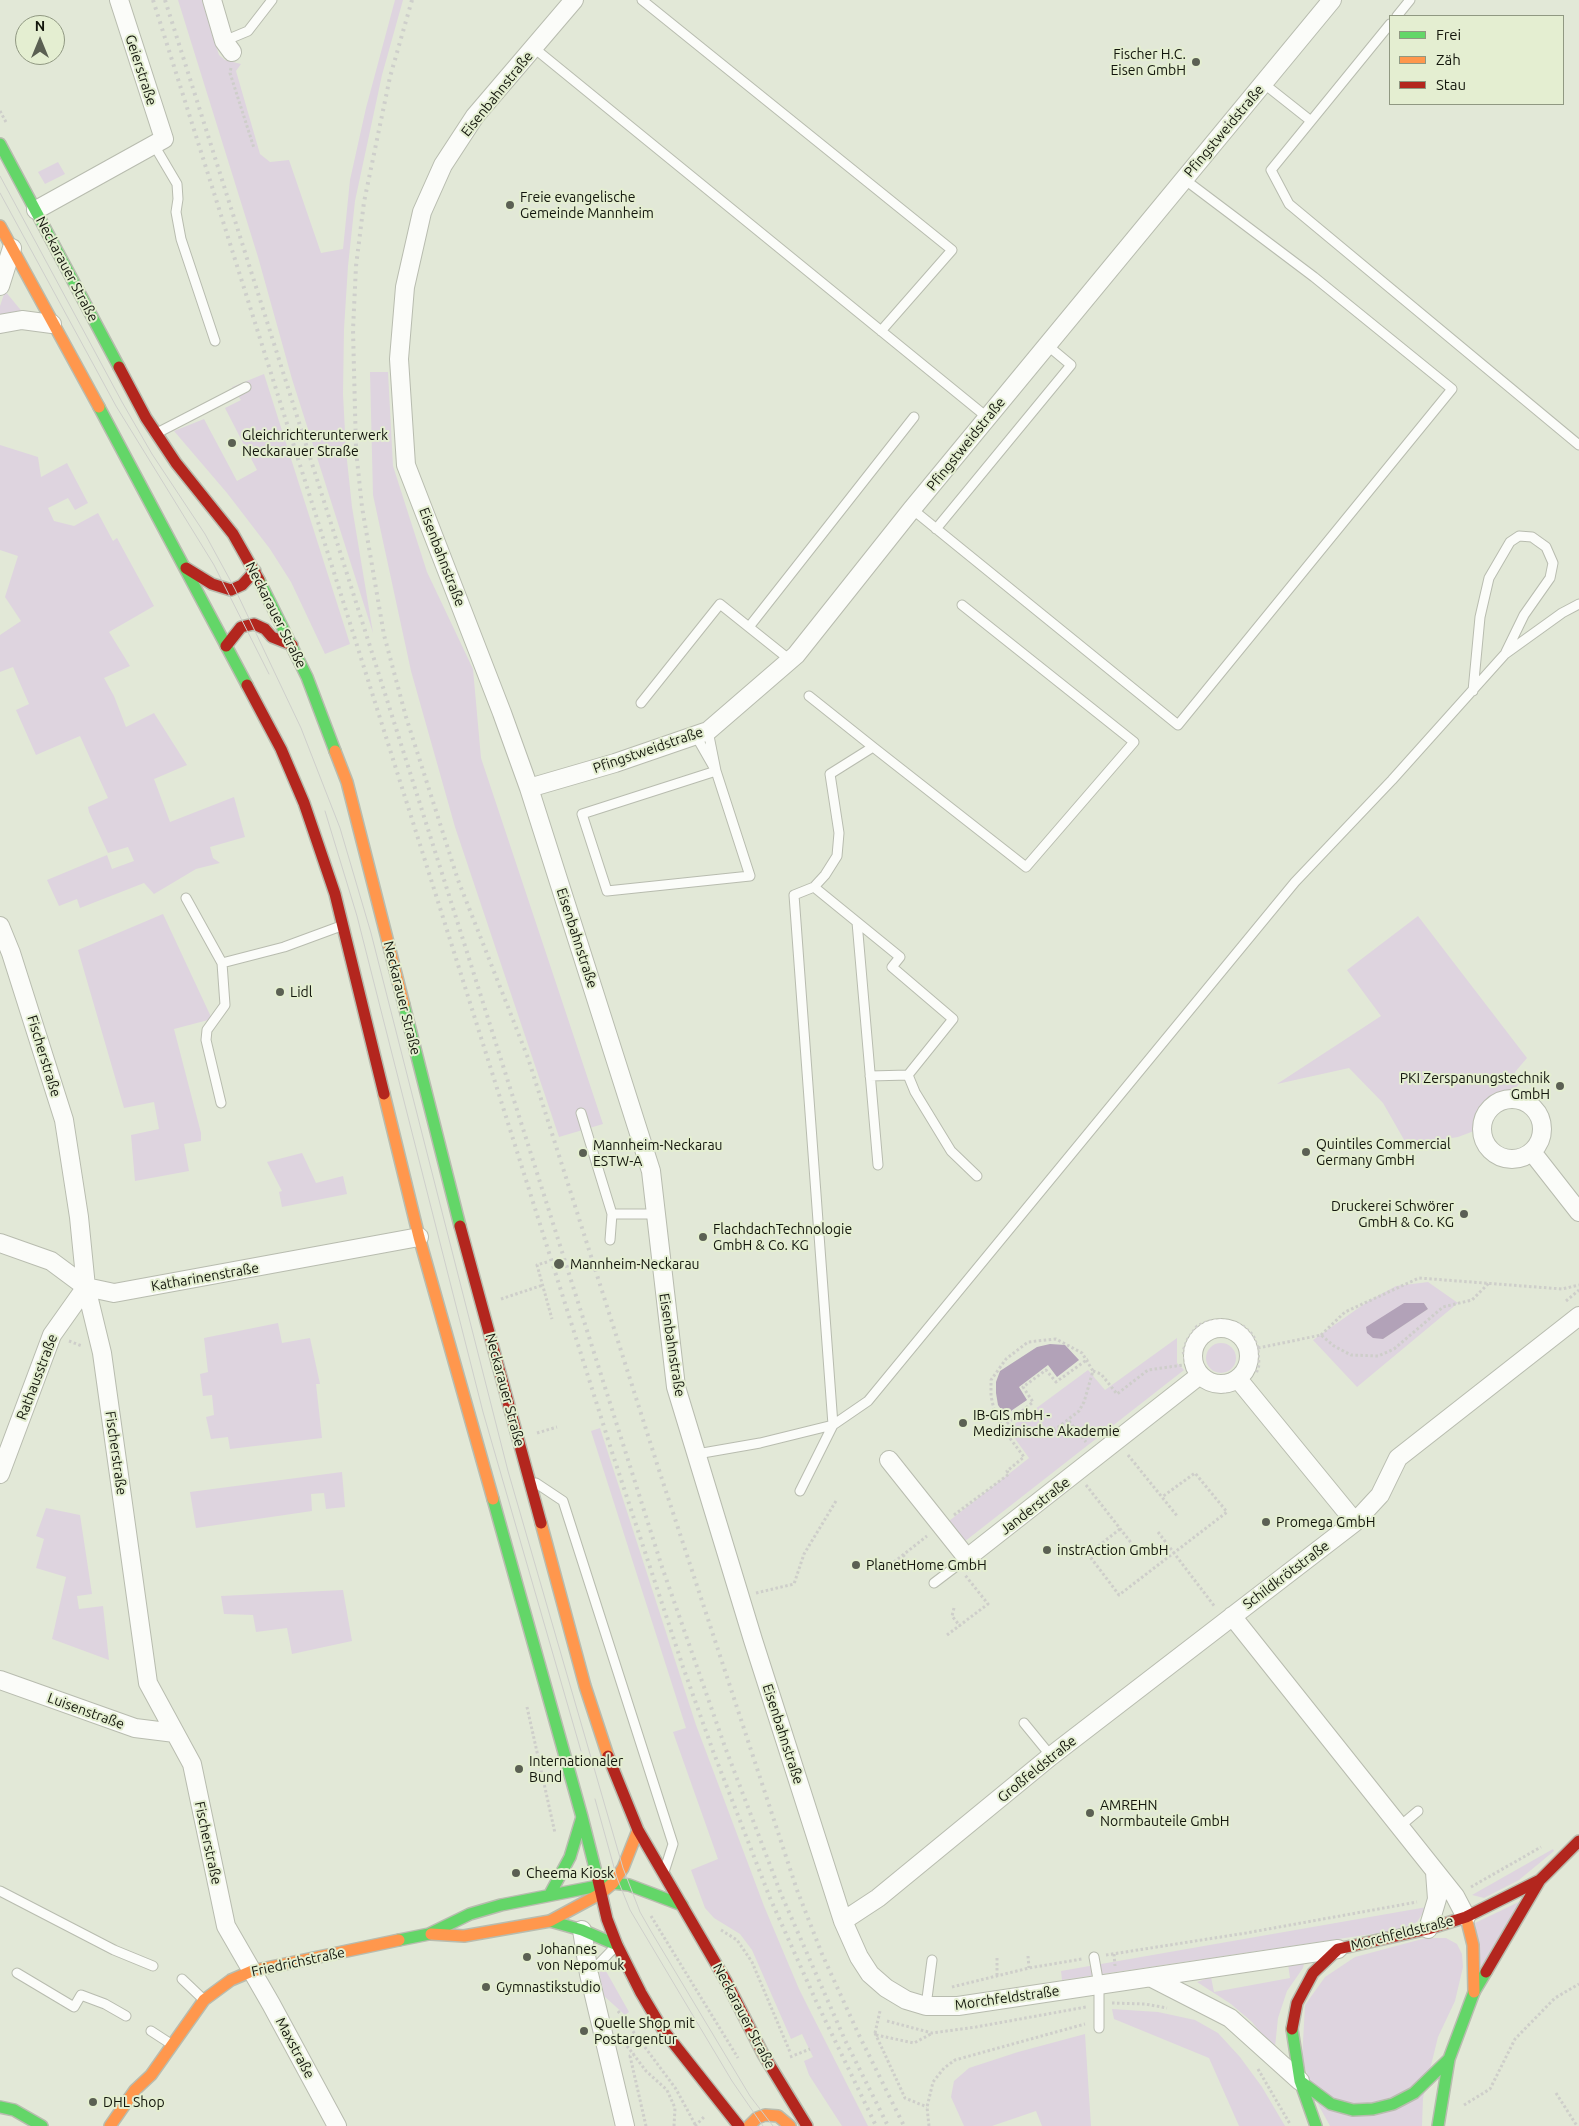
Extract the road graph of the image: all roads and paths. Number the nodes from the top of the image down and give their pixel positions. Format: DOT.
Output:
graph roads {
  1 [pos="119,0"];
  2 [pos="212,0"];
  3 [pos="272,0"];
  4 [pos="574,0"];
  5 [pos="642,0"];
  6 [pos="1332,0"];
  7 [pos="1410,0"];
  8 [pos="1398,15"];
  9 [pos="1389,25"];
  10 [pos="228,47"];
  11 [pos="534,48"];
  12 [pos="1263,84"];
  13 [pos="1311,121"];
  14 [pos="159,142"];
  15 [pos="0,144"];
  16 [pos="254,148"];
  17 [pos="1184,179"];
  18 [pos="36,210"];
  19 [pos="0,226"];
  20 [pos="12,248"];
  21 [pos="0,286"];
  22 [pos="0,324"];
  23 [pos="52,324"];
  24 [pos="881,331"];
  25 [pos="215,341"];
  26 [pos="1047,345"];
  27 [pos="246,388"];
  28 [pos="914,417"];
  29 [pos="988,418"];
  30 [pos="157,434"];
  31 [pos="1579,445"];
  32 [pos="912,510"];
  33 [pos="936,529"];
  34 [pos="186,568"];
  35 [pos="255,571"];
  36 [pos="1579,604"];
  37 [pos="962,605"];
  38 [pos="749,627"];
  39 [pos="292,644"];
  40 [pos="226,646"];
  41 [pos="1505,654"];
  42 [pos="790,660"];
  43 [pos="1473,691"];
  44 [pos="809,696"];
  45 [pos="641,703"];
  46 [pos="702,733"];
  47 [pos="873,747"];
  48 [pos="716,771"];
  49 [pos="529,788"];
  50 [pos="814,887"];
  51 [pos="186,898"];
  52 [pos="857,922"];
  53 [pos="0,926"];
  54 [pos="343,926"];
  55 [pos="222,964"];
  56 [pos="908,1075"];
  57 [pos="870,1076"];
  58 [pos="221,1103"];
  59 [pos="581,1114"];
  60 [pos="1532,1152"];
  61 [pos="878,1165"];
  62 [pos="976,1176"];
  63 [pos="1579,1212"];
  64 [pos="612,1214"];
  65 [pos="657,1214"];
  66 [pos="419,1237"];
  67 [pos="610,1240"];
  68 [pos="0,1243"];
  69 [pos="547,1262"];
  70 [pos="1491,1282"];
  71 [pos="543,1285"];
  72 [pos="1579,1285"];
  73 [pos="86,1287"];
  74 [pos="498,1300"];
  75 [pos="1579,1316"];
  76 [pos="552,1319"];
  77 [pos="52,1335"];
  78 [pos="1321,1335"];
  79 [pos="1258,1348"];
  80 [pos="102,1353"];
  81 [pos="1088,1359"];
  82 [pos="1186,1364"];
  83 [pos="1093,1371"];
  84 [pos="1200,1375"];
  85 [pos="1238,1379"];
  86 [pos="1069,1421"];
  87 [pos="833,1425"];
  88 [pos="557,1427"];
  89 [pos="1003,1427"];
  90 [pos="536,1433"];
  91 [pos="1009,1437"];
  92 [pos="1117,1441"];
  93 [pos="696,1454"];
  94 [pos="1098,1456"];
  95 [pos="889,1460"];
  96 [pos="1077,1473"];
  97 [pos="0,1474"];
  98 [pos="529,1478"];
  99 [pos="800,1491"];
  100 [pos="1162,1497"];
  101 [pos="836,1501"];
  102 [pos="1178,1517"];
  103 [pos="1355,1522"];
  104 [pos="940,1525"];
  105 [pos="1120,1529"];
  106 [pos="1158,1532"];
  107 [pos="1136,1549"];
  108 [pos="1174,1553"];
  109 [pos="903,1555"];
  110 [pos="894,1562"];
  111 [pos="962,1562"];
  112 [pos="920,1565"];
  113 [pos="934,1583"];
  114 [pos="740,1597"];
  115 [pos="954,1608"];
  116 [pos="1224,1612"];
  117 [pos="960,1626"];
  118 [pos="947,1635"];
  119 [pos="0,1680"];
  120 [pos="1024,1723"];
  121 [pos="175,1733"];
  122 [pos="1051,1756"];
  123 [pos="1418,1812"];
  124 [pos="582,1817"];
  125 [pos="1399,1827"];
  126 [pos="638,1830"];
  127 [pos="1579,1841"];
  128 [pos="1548,1843"];
  129 [pos="1435,1872"];
  130 [pos="663,1874"];
  131 [pos="1540,1880"];
  132 [pos="613,1883"];
  133 [pos="599,1890"];
  134 [pos="0,1891"];
  135 [pos="550,1894"];
  136 [pos="1455,1896"];
  137 [pos="1437,1899"];
  138 [pos="682,1904"];
  139 [pos="1466,1917"];
  140 [pos="550,1921"];
  141 [pos="842,1921"];
  142 [pos="1428,1929"];
  143 [pos="582,1930"];
  144 [pos="714,1932"];
  145 [pos="429,1934"];
  146 [pos="662,1934"];
  147 [pos="617,1945"];
  148 [pos="1338,1949"];
  149 [pos="1028,1956"];
  150 [pos="1094,1957"];
  151 [pos="997,1958"];
  152 [pos="932,1960"];
  153 [pos="153,1966"];
  154 [pos="1029,1968"];
  155 [pos="252,1971"];
  156 [pos="1185,1972"];
  157 [pos="17,1973"];
  158 [pos="589,1974"];
  159 [pos="997,1976"];
  160 [pos="1152,1978"];
  161 [pos="182,1979"];
  162 [pos="1579,1984"];
  163 [pos="1099,1985"];
  164 [pos="930,1987"];
  165 [pos="1474,1992"];
  166 [pos="1184,1994"];
  167 [pos="204,2000"];
  168 [pos="595,2000"];
  169 [pos="1099,2005"];
  170 [pos="926,2006"];
  171 [pos="1174,2009"];
  172 [pos="880,2011"];
  173 [pos="126,2016"];
  174 [pos="888,2022"];
  175 [pos="1099,2024"];
  176 [pos="151,2031"];
  177 [pos="932,2033"];
  178 [pos="875,2034"];
  179 [pos="618,2035"];
  180 [pos="786,2042"];
  181 [pos="171,2044"];
  182 [pos="810,2049"];
  183 [pos="635,2054"];
  184 [pos="792,2056"];
  185 [pos="1448,2059"];
  186 [pos="1253,2060"];
  187 [pos="743,2066"];
  188 [pos="151,2075"];
  189 [pos="1300,2082"];
  190 [pos="1556,2093"];
  191 [pos="1464,2097"];
  192 [pos="0,2107"];
  193 [pos="927,2107"];
  194 [pos="42,2126"];
  195 [pos="110,2126"];
  196 [pos="124,2126"];
  197 [pos="337,2126"];
  198 [pos="624,2126"];
  199 [pos="646,2126"];
  200 [pos="674,2126"];
  201 [pos="696,2126"];
  202 [pos="739,2126"];
  203 [pos="749,2126"];
  204 [pos="790,2126"];
  205 [pos="807,2126"];
  206 [pos="929,2126"];
  207 [pos="1291,2126"];
  208 [pos="1316,2126"];
  209 [pos="1438,2126"];
  210 [pos="1577,2126"];
  1 -- 14 [label="street, Geierstraße"];
  2 -- 10 [label="street"];
  3 -- 10 [label="lane"];
  4 -- 11 [label="street, Eisenbahnstraße"];
  5 -- 24 [label="lane"];
  6 -- 12 [label="street, Pfingstweidstraße"];
  7 -- 8 [label="lane"];
  9 -- 13 [label="lane"];
  10 -- 16 [label="path"];
  11 -- 24 [label="lane"];
  11 -- 49 [label="street, Eisenbahnstraße"];
  12 -- 13 [label="lane"];
  12 -- 17 [label="street, Pfingstweidstraße"];
  13 -- 31 [label="lane"];
  14 -- 18 [label="street"];
  14 -- 25 [label="lane"];
  15 -- 18 [label="main road, Neckarauer Straße"];
  17 -- 26 [label="street, Pfingstweidstraße"];
  17 -- 33 [label="lane"];
  18 -- 30 [label="main road, Neckarauer Straße"];
  19 -- 20 [label="main road"];
  20 -- 21 [label="street"];
  20 -- 23 [label="main road"];
  22 -- 23 [label="street"];
  23 -- 34 [label="main road"];
  24 -- 29 [label="lane"];
  26 -- 29 [label="street, Pfingstweidstraße"];
  26 -- 33 [label="lane"];
  27 -- 30 [label="lane"];
  28 -- 38 [label="lane"];
  29 -- 32 [label="street, Pfingstweidstraße"];
  30 -- 35 [label="main road, Neckarauer Straße"];
  32 -- 33 [label="lane"];
  32 -- 42 [label="street, Pfingstweidstraße"];
  34 -- 35 [label="main road"];
  34 -- 40 [label="main road"];
  35 -- 39 [label="main road, Neckarauer Straße"];
  36 -- 41 [label="lane"];
  37 -- 47 [label="lane"];
  38 -- 42 [label="lane"];
  38 -- 45 [label="lane"];
  39 -- 40 [label="main road"];
  39 -- 98 [label="main road, Neckarauer Straße"];
  40 -- 54 [label="main road"];
  41 -- 43 [label="lane"];
  41 -- 43 [label="lane"];
  42 -- 46 [label="street, Pfingstweidstraße"];
  43 -- 87 [label="lane"];
  44 -- 47 [label="lane"];
  46 -- 48 [label="lane"];
  46 -- 49 [label="street, Pfingstweidstraße"];
  47 -- 50 [label="lane"];
  48 -- 48 [label="lane"];
  49 -- 65 [label="street, Eisenbahnstraße"];
  50 -- 52 [label="lane"];
  50 -- 87 [label="lane"];
  51 -- 55 [label="lane"];
  52 -- 56 [label="lane"];
  52 -- 57 [label="lane"];
  53 -- 73 [label="street, Fischerstraße"];
  54 -- 55 [label="lane"];
  54 -- 66 [label="main road"];
  55 -- 58 [label="lane"];
  56 -- 57 [label="lane"];
  56 -- 62 [label="lane"];
  57 -- 61 [label="lane"];
  59 -- 64 [label="lane"];
  60 -- 63 [label="street"];
  64 -- 65 [label="lane"];
  64 -- 67 [label="lane"];
  65 -- 93 [label="street, Eisenbahnstraße"];
  66 -- 73 [label="street, Katharinenstraße"];
  66 -- 124 [label="main road"];
  68 -- 73 [label="street, Katharinenstraße"];
  69 -- 71 [label="path"];
  70 -- 72 [label="path"];
  70 -- 78 [label="path"];
  70 -- 78 [label="path"];
  71 -- 74 [label="path"];
  71 -- 76 [label="path"];
  73 -- 77 [label="street, Rathausstraße"];
  73 -- 80 [label="street, Fischerstraße"];
  75 -- 103 [label="street, Schildkrötstraße"];
  77 -- 80 [label="path"];
  77 -- 97 [label="street, Rathausstraße"];
  78 -- 79 [label="path"];
  80 -- 121 [label="street, Fischerstraße"];
  81 -- 83 [label="path"];
  81 -- 89 [label="path"];
  81 -- 89 [label="path"];
  82 -- 83 [label="path"];
  83 -- 86 [label="path"];
  84 -- 85 [label="street"];
  84 -- 85 [label="street"];
  84 -- 92 [label="street, Janderstraße"];
  85 -- 103 [label="street"];
  86 -- 91 [label="path"];
  86 -- 94 [label="path"];
  87 -- 93 [label="lane"];
  87 -- 99 [label="lane"];
  88 -- 90 [label="path"];
  89 -- 91 [label="path"];
  91 -- 104 [label="path"];
  92 -- 94 [label="street, Janderstraße"];
  92 -- 100 [label="path"];
  93 -- 114 [label="street, Eisenbahnstraße"];
  94 -- 96 [label="street, Janderstraße"];
  95 -- 104 [label="street"];
  96 -- 105 [label="path"];
  96 -- 111 [label="street, Janderstraße"];
  98 -- 126 [label="main road, Neckarauer Straße"];
  98 -- 130 [label="lane"];
  100 -- 102 [label="path"];
  100 -- 108 [label="path"];
  101 -- 114 [label="path"];
  103 -- 116 [label="street, Schildkrötstraße"];
  104 -- 109 [label="path"];
  104 -- 111 [label="street"];
  105 -- 107 [label="path"];
  105 -- 108 [label="path"];
  106 -- 108 [label="path"];
  108 -- 116 [label="path"];
  109 -- 110 [label="path"];
  109 -- 112 [label="path"];
  111 -- 113 [label="lane"];
  111 -- 117 [label="path"];
  114 -- 141 [label="street, Eisenbahnstraße"];
  115 -- 117 [label="path"];
  116 -- 122 [label="street, Großfeldstraße"];
  116 -- 125 [label="street, Schildkrötstraße"];
  117 -- 118 [label="path"];
  119 -- 121 [label="street, Luisenstraße"];
  120 -- 122 [label="lane"];
  121 -- 155 [label="street, Fischerstraße"];
  122 -- 141 [label="street, Großfeldstraße"];
  123 -- 125 [label="lane"];
  124 -- 133 [label="main road"];
  124 -- 135 [label="main road"];
  125 -- 129 [label="street, Schildkrötstraße"];
  126 -- 130 [label="main road, Neckarauer Straße"];
  126 -- 132 [label="main road"];
  127 -- 131 [label="main road, Morchfeldstraße"];
  128 -- 136 [label="path"];
  129 -- 136 [label="street, Schildkrötstraße"];
  129 -- 137 [label="street"];
  130 -- 138 [label="main road, Neckarauer Straße"];
  131 -- 139 [label="main road, Morchfeldstraße"];
  131 -- 165 [label="main road, Morchfeldstraße"];
  132 -- 133 [label="main road"];
  132 -- 138 [label="main road"];
  133 -- 135 [label="main road, Friedrichstraße"];
  133 -- 140 [label="main road, Friedrichstraße"];
  133 -- 147 [label="main road"];
  134 -- 153 [label="lane"];
  135 -- 145 [label="main road, Friedrichstraße"];
  136 -- 139 [label="street, Schildkrötstraße"];
  137 -- 142 [label="street"];
  137 -- 150 [label="path"];
  138 -- 205 [label="main road, Neckarauer Straße"];
  139 -- 142 [label="main road, Morchfeldstraße"];
  139 -- 165 [label="main road, Morchfeldstraße"];
  140 -- 143 [label="main road"];
  140 -- 145 [label="main road, Friedrichstraße"];
  141 -- 170 [label="street, Morchfeldstraße"];
  142 -- 148 [label="main road, Morchfeldstraße"];
  143 -- 147 [label="main road"];
  143 -- 158 [label="street"];
  144 -- 180 [label="path"];
  145 -- 155 [label="main road, Friedrichstraße"];
  146 -- 187 [label="path"];
  147 -- 158 [label="lane"];
  147 -- 202 [label="main road"];
  148 -- 156 [label="street, Morchfeldstraße"];
  148 -- 189 [label="main road, Morchfeldstraße"];
  149 -- 154 [label="path"];
  150 -- 154 [label="path"];
  150 -- 163 [label="lane"];
  151 -- 159 [label="path"];
  152 -- 164 [label="lane"];
  154 -- 159 [label="path"];
  155 -- 167 [label="main road, Friedrichstraße"];
  155 -- 197 [label="street, Maxstraße"];
  156 -- 160 [label="street, Morchfeldstraße"];
  156 -- 166 [label="street"];
  157 -- 173 [label="lane"];
  158 -- 168 [label="street"];
  159 -- 164 [label="path"];
  160 -- 163 [label="street, Morchfeldstraße"];
  160 -- 166 [label="street, Morchfeldstraße"];
  161 -- 167 [label="lane"];
  162 -- 191 [label="path"];
  163 -- 169 [label="lane"];
  163 -- 170 [label="street, Morchfeldstraße"];
  164 -- 170 [label="lane"];
  165 -- 185 [label="main road, Morchfeldstraße"];
  166 -- 189 [label="street, Morchfeldstraße"];
  167 -- 181 [label="main road, Friedrichstraße"];
  168 -- 198 [label="street"];
  168 -- 201 [label="path"];
  169 -- 171 [label="path"];
  169 -- 175 [label="lane"];
  169 -- 177 [label="path"];
  172 -- 178 [label="path, bridge"];
  174 -- 177 [label="path"];
  175 -- 193 [label="path"];
  176 -- 181 [label="lane"];
  177 -- 178 [label="path"];
  178 -- 193 [label="path"];
  179 -- 183 [label="path"];
  181 -- 188 [label="main road, Friedrichstraße"];
  182 -- 184 [label="path"];
  183 -- 199 [label="path"];
  183 -- 200 [label="path"];
  185 -- 189 [label="main road, Morchfeldstraße"];
  185 -- 209 [label="main road"];
  186 -- 207 [label="path"];
  188 -- 195 [label="main road, Friedrichstraße"];
  188 -- 196 [label="main road, Friedrichstraße"];
  189 -- 208 [label="main road"];
  190 -- 210 [label="path"];
  192 -- 194 [label="main road"];
  193 -- 206 [label="path"];
  203 -- 204 [label="main road"];
}
